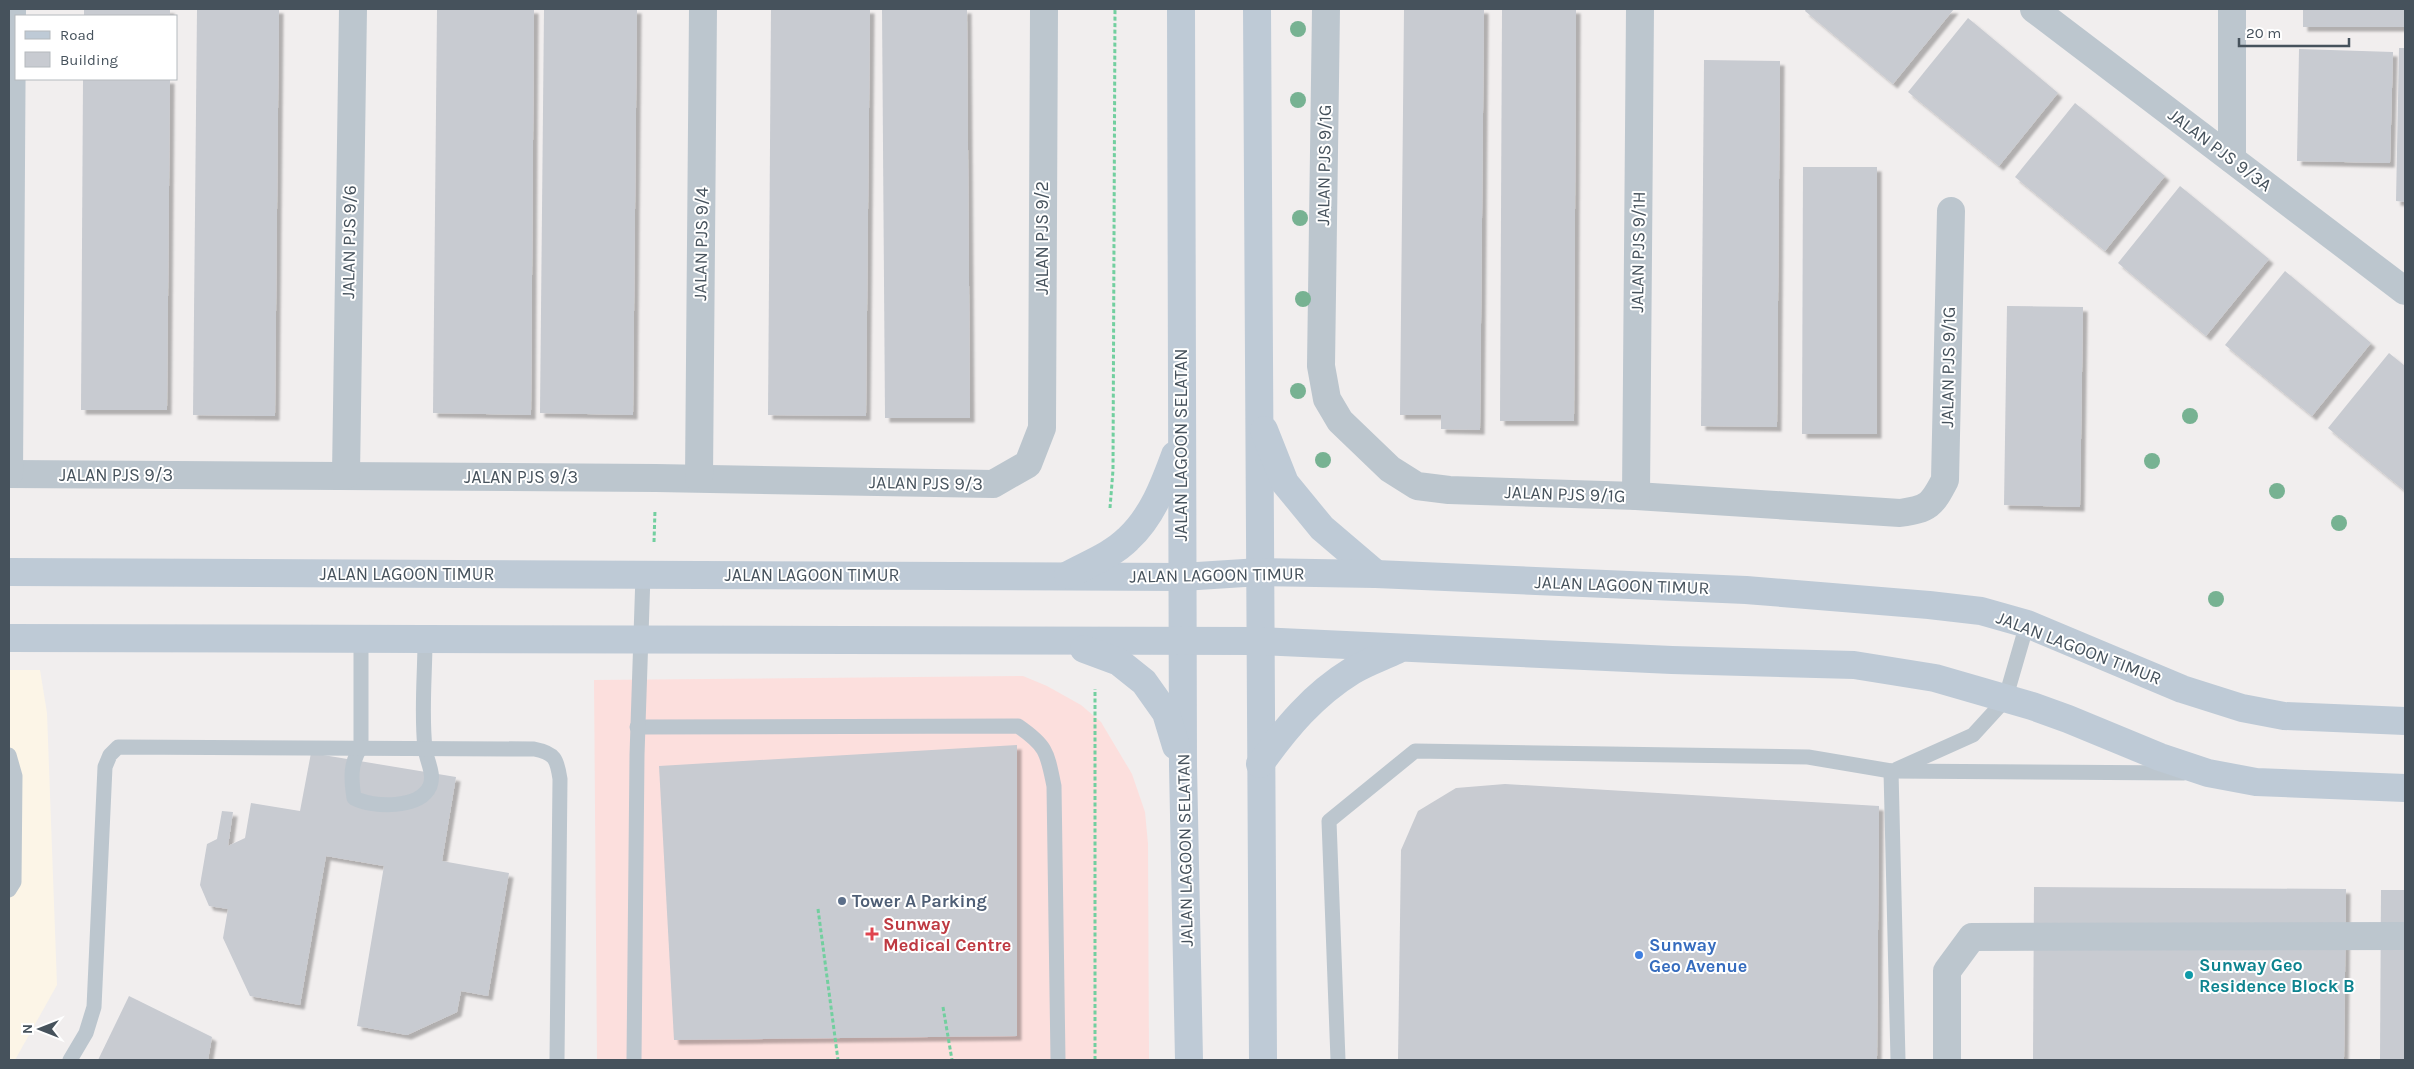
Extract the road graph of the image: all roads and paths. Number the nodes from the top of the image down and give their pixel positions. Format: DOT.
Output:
graph roads {
  1 [pos="12,9"];
  2 [pos="353,9"];
  3 [pos="703,9"];
  4 [pos="1044,9"];
  5 [pos="1115,9"];
  6 [pos="1181,9"];
  7 [pos="1257,9"];
  8 [pos="1326,9"];
  9 [pos="1640,9"];
  10 [pos="2034,9"];
  11 [pos="2232,9"];
  12 [pos="2232,158"];
  13 [pos="1951,211"];
  14 [pos="2405,291"];
  15 [pos="1258,415"];
  16 [pos="1180,440"];
  17 [pos="1028,464"];
  18 [pos="9,474"];
  19 [pos="346,475"];
  20 [pos="656,478"];
  21 [pos="699,478"];
  22 [pos="1636,496"];
  23 [pos="1109,518"];
  24 [pos="9,572"];
  25 [pos="1260,572"];
  26 [pos="1376,574"];
  27 [pos="648,575"];
  28 [pos="1065,576"];
  29 [pos="1182,577"];
  30 [pos="2027,624"];
  31 [pos="9,638"];
  32 [pos="361,640"];
  33 [pos="424,640"];
  34 [pos="640,641"];
  35 [pos="1260,642"];
  36 [pos="1069,643"];
  37 [pos="1183,643"];
  38 [pos="1401,648"];
  39 [pos="1096,683"];
  40 [pos="2005,700"];
  41 [pos="2405,721"];
  42 [pos="637,727"];
  43 [pos="361,747"];
  44 [pos="425,749"];
  45 [pos="9,754"];
  46 [pos="1260,764"];
  47 [pos="1183,766"];
  48 [pos="1891,771"];
  49 [pos="2208,773"];
  50 [pos="2405,788"];
  51 [pos="12,826"];
  52 [pos="9,890"];
  53 [pos="818,909"];
  54 [pos="2405,936"];
  55 [pos="943,1007"];
  56 [pos="70,1060"];
  57 [pos="557,1060"];
  58 [pos="634,1060"];
  59 [pos="838,1060"];
  60 [pos="952,1060"];
  61 [pos="1058,1060"];
  62 [pos="1095,1060"];
  63 [pos="1189,1060"];
  64 [pos="1263,1060"];
  65 [pos="1338,1060"];
  66 [pos="1898,1060"];
  67 [pos="1947,1060"];
  1 -- 18 [label="street"];
  2 -- 19 [label="street, JALAN PJS 9/6"];
  3 -- 21 [label="street, JALAN PJS 9/4"];
  4 -- 17 [label="street, JALAN PJS 9/2"];
  5 -- 23 [label="path"];
  6 -- 16 [label="main road, JALAN LAGOON SELATAN"];
  7 -- 15 [label="main road"];
  8 -- 22 [label="street, JALAN PJS 9/1G"];
  9 -- 22 [label="street, JALAN PJS 9/1H"];
  10 -- 12 [label="street, JALAN PJS 9/3A"];
  11 -- 12 [label="street"];
  12 -- 14 [label="street, JALAN PJS 9/3A"];
  13 -- 22 [label="street, JALAN PJS 9/1G"];
  15 -- 25 [label="main road"];
  15 -- 26 [label="main road"];
  16 -- 28 [label="main road"];
  16 -- 29 [label="main road, JALAN LAGOON SELATAN"];
  17 -- 21 [label="street, JALAN PJS 9/3"];
  18 -- 19 [label="street, JALAN PJS 9/3"];
  19 -- 20 [label="street, JALAN PJS 9/3"];
  20 -- 21 [label="street, JALAN PJS 9/3"];
  20 -- 27 [label="path"];
  24 -- 27 [label="main road, JALAN LAGOON TIMUR"];
  25 -- 26 [label="main road, JALAN LAGOON TIMUR"];
  25 -- 29 [label="main road, JALAN LAGOON TIMUR"];
  25 -- 35 [label="main road"];
  26 -- 30 [label="main road, JALAN LAGOON TIMUR"];
  27 -- 28 [label="main road, JALAN LAGOON TIMUR"];
  27 -- 34 [label="lane"];
  28 -- 29 [label="main road, JALAN LAGOON TIMUR"];
  29 -- 37 [label="main road, JALAN LAGOON SELATAN"];
  30 -- 40 [label="lane"];
  30 -- 41 [label="main road, JALAN LAGOON TIMUR"];
  31 -- 32 [label="main road"];
  32 -- 33 [label="main road"];
  32 -- 43 [label="lane"];
  33 -- 34 [label="main road"];
  33 -- 44 [label="lane"];
  34 -- 36 [label="main road"];
  34 -- 42 [label="lane"];
  35 -- 37 [label="main road"];
  35 -- 38 [label="main road"];
  35 -- 46 [label="main road"];
  36 -- 37 [label="main road"];
  36 -- 47 [label="main road"];
  37 -- 47 [label="main road, JALAN LAGOON SELATAN"];
  38 -- 40 [label="main road"];
  38 -- 46 [label="main road"];
  39 -- 62 [label="path"];
  40 -- 48 [label="lane"];
  40 -- 49 [label="main road"];
  42 -- 58 [label="lane"];
  42 -- 61 [label="lane"];
  43 -- 44 [label="lane"];
  43 -- 44 [label="lane"];
  43 -- 56 [label="lane"];
  44 -- 57 [label="lane"];
  45 -- 51 [label="lane"];
  46 -- 64 [label="main road"];
  47 -- 63 [label="main road, JALAN LAGOON SELATAN"];
  48 -- 49 [label="lane"];
  48 -- 65 [label="lane"];
  48 -- 66 [label="lane"];
  49 -- 50 [label="main road"];
  51 -- 52 [label="lane"];
  53 -- 59 [label="path"];
  54 -- 67 [label="street"];
  55 -- 60 [label="path"];
}
